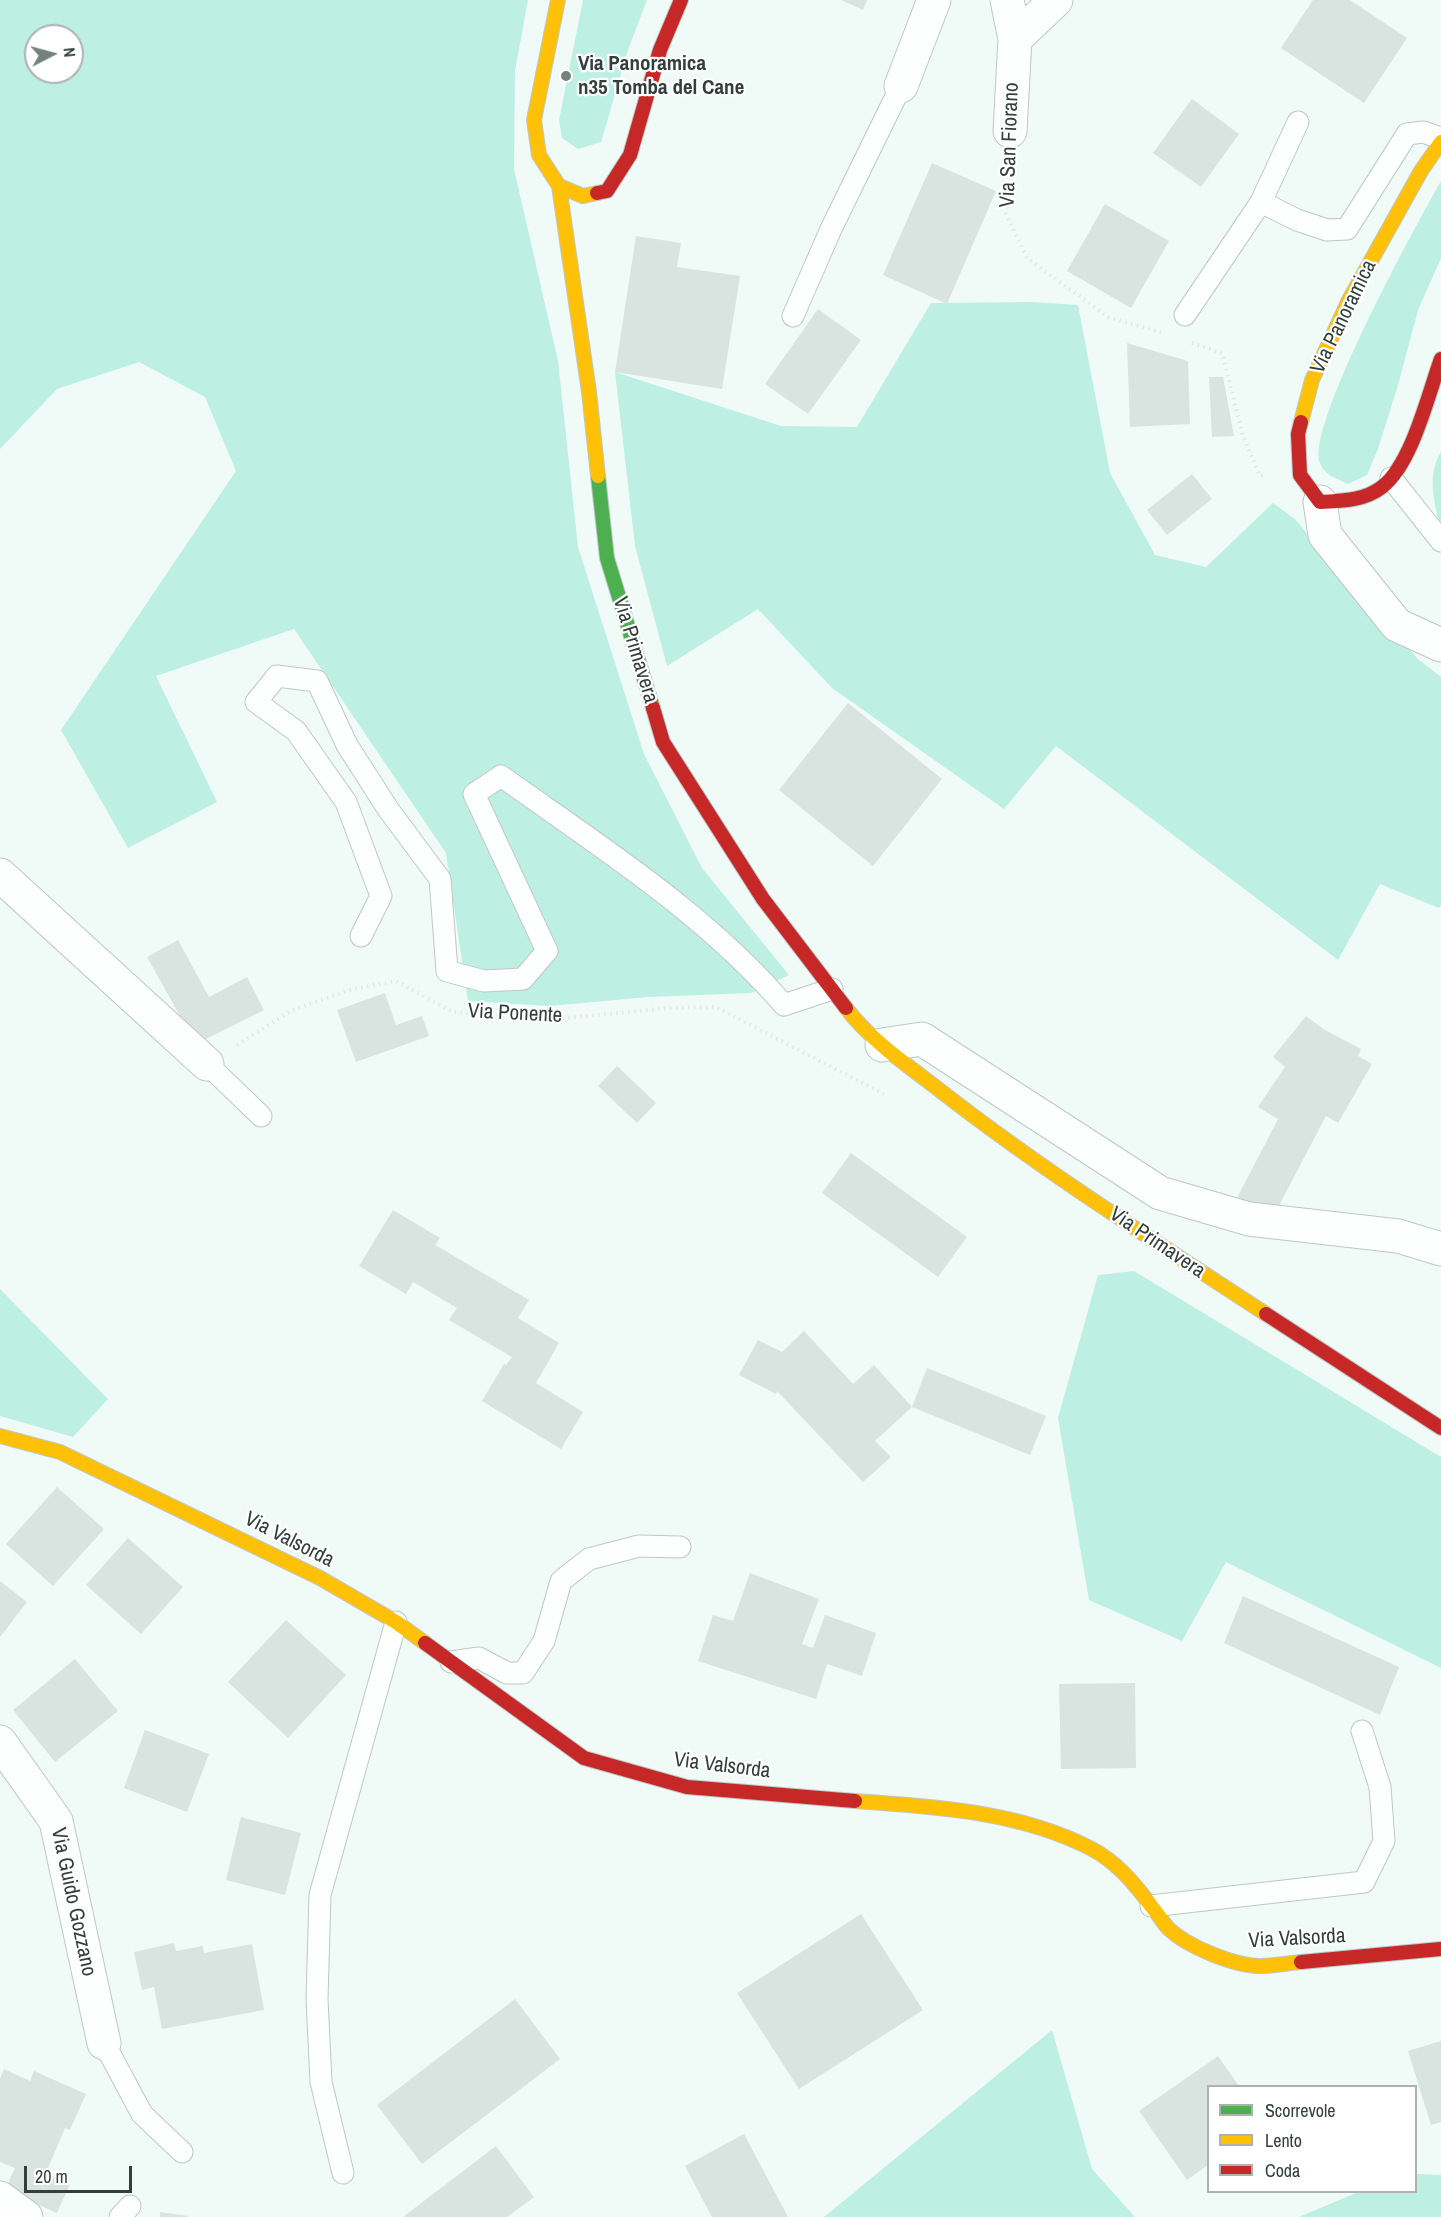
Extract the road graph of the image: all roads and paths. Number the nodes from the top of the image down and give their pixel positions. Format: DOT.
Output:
graph roads {
  1 [pos="558,0"];
  2 [pos="681,0"];
  3 [pos="934,0"];
  4 [pos="1007,0"];
  5 [pos="1056,0"];
  6 [pos="1015,39"];
  7 [pos="901,86"];
  8 [pos="1298,122"];
  9 [pos="1010,131"];
  10 [pos="1441,140"];
  11 [pos="559,186"];
  12 [pos="1261,202"];
  13 [pos="1185,315"];
  14 [pos="793,316"];
  15 [pos="1167,335"];
  16 [pos="1189,342"];
  17 [pos="1441,359"];
  18 [pos="1260,476"];
  19 [pos="1391,478"];
  20 [pos="1320,502"];
  21 [pos="1441,542"];
  22 [pos="1441,645"];
  23 [pos="0,875"];
  24 [pos="361,936"];
  25 [pos="832,989"];
  26 [pos="882,1045"];
  27 [pos="207,1064"];
  28 [pos="860,1082"];
  29 [pos="261,1116"];
  30 [pos="1441,1250"];
  31 [pos="1441,1428"];
  32 [pos="0,1436"];
  33 [pos="680,1547"];
  34 [pos="396,1623"];
  35 [pos="451,1662"];
  36 [pos="1362,1731"];
  37 [pos="0,1742"];
  38 [pos="1151,1906"];
  39 [pos="1441,1949"];
  40 [pos="104,2043"];
  41 [pos="182,2152"];
  42 [pos="343,2173"];
  43 [pos="0,2198"];
  44 [pos="26,2217"];
  1 -- 11 [label="street"];
  2 -- 11 [label="street"];
  3 -- 7 [label="street"];
  4 -- 6 [label="street, Via San Fiorano"];
  5 -- 6 [label="street"];
  6 -- 9 [label="street, Via San Fiorano"];
  7 -- 14 [label="lane"];
  8 -- 12 [label="lane"];
  9 -- 15 [label="path, Via San Fiorano"];
  10 -- 12 [label="lane"];
  10 -- 20 [label="street, Via Panoramica"];
  11 -- 25 [label="street, Via Primavera"];
  12 -- 13 [label="lane"];
  16 -- 18 [label="path"];
  17 -- 19 [label="street"];
  19 -- 20 [label="street"];
  19 -- 21 [label="lane"];
  20 -- 22 [label="street, Via Panoramica"];
  23 -- 27 [label="street"];
  24 -- 25 [label="lane"];
  25 -- 26 [label="street, Via Primavera"];
  26 -- 30 [label="street, Via Primavera"];
  26 -- 31 [label="street, Via Primavera"];
  27 -- 28 [label="path, Via Ponente"];
  27 -- 29 [label="lane"];
  32 -- 34 [label="street, Via Valsorda"];
  33 -- 35 [label="lane"];
  34 -- 35 [label="street, Via Valsorda"];
  34 -- 42 [label="lane"];
  35 -- 38 [label="street, Via Valsorda"];
  36 -- 38 [label="lane"];
  37 -- 40 [label="street, Via Guido Gozzano"];
  38 -- 39 [label="street, Via Valsorda"];
  40 -- 41 [label="lane"];
  43 -- 44 [label="street"];
}
